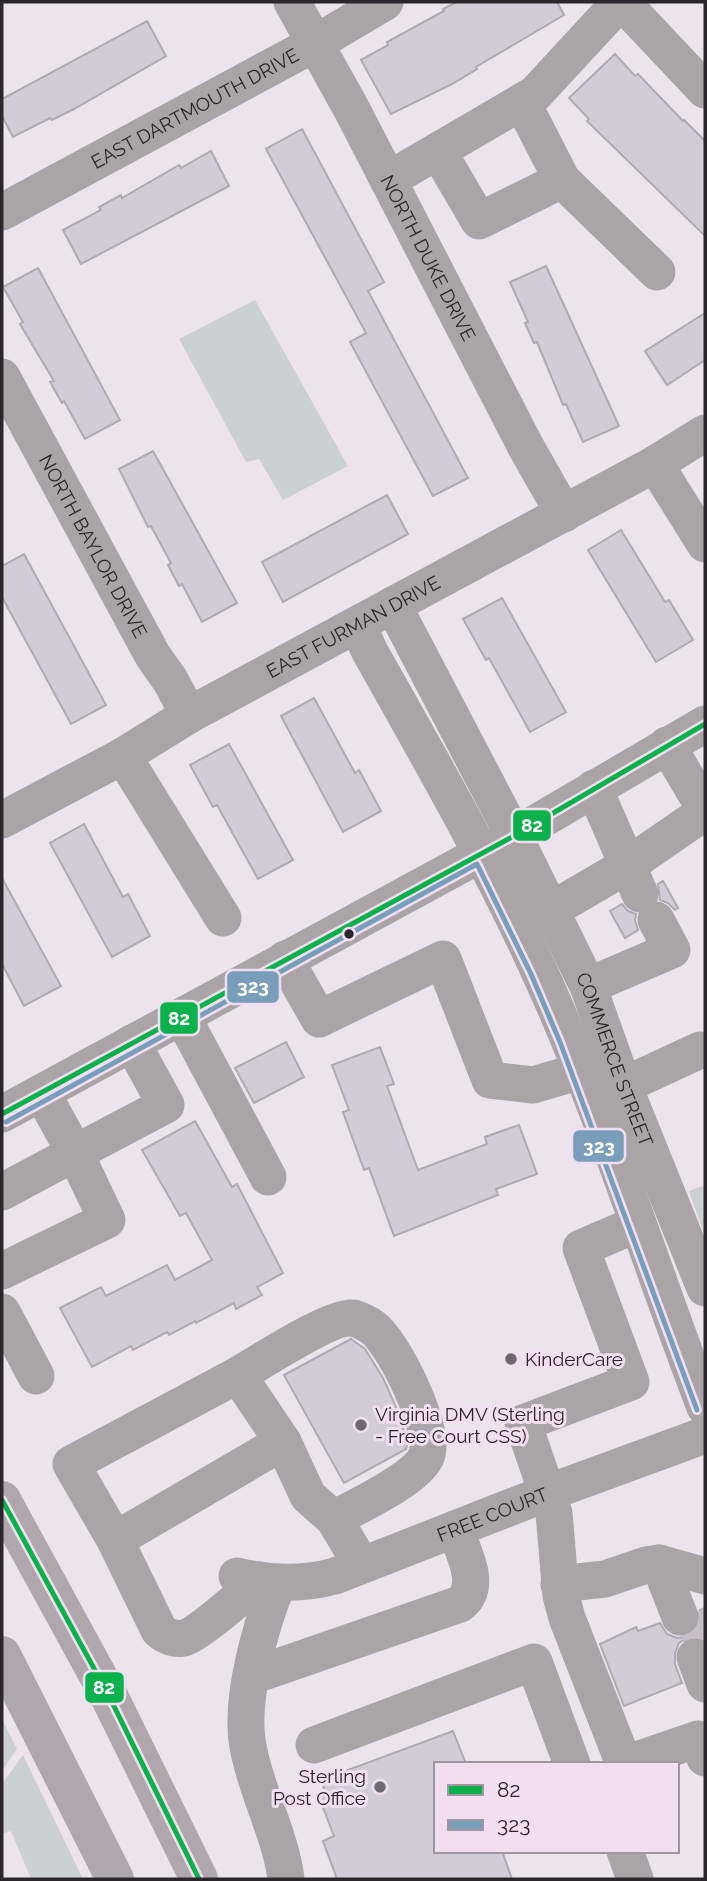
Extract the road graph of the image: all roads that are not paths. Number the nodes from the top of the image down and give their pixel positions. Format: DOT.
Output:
graph roads {
  1 [pos="292,2"];
  2 [pos="385,2"];
  3 [pos="621,2"];
  4 [pos="314,44"];
  5 [pos="705,90"];
  6 [pos="522,102"];
  7 [pos="438,151"];
  8 [pos="388,180"];
  9 [pos="562,180"];
  10 [pos="2,212"];
  11 [pos="657,272"];
  12 [pos="2,377"];
  13 [pos="705,433"];
  14 [pos="655,464"];
  15 [pos="564,514"];
  16 [pos="705,544"];
  17 [pos="393,605"];
  18 [pos="358,626"];
  19 [pos="189,715"];
  20 [pos="705,724"];
  21 [pos="667,746"];
  22 [pos="123,756"];
  23 [pos="594,788"];
  24 [pos="705,810"];
  25 [pos="2,820"];
  26 [pos="514,836"];
  27 [pos="481,852"];
  28 [pos="641,893"];
  29 [pos="551,910"];
  30 [pos="223,918"];
  31 [pos="285,959"];
  32 [pos="589,986"];
  33 [pos="182,1016"];
  34 [pos="132,1044"];
  35 [pos="700,1050"];
  36 [pos="599,1086"];
  37 [pos="41,1093"];
  38 [pos="2,1114"];
  39 [pos="75,1153"];
  40 [pos="268,1177"];
  41 [pos="2,1192"];
  42 [pos="637,1224"];
  43 [pos="2,1271"];
  44 [pos="705,1288"];
  45 [pos="2,1312"];
  46 [pos="238,1375"];
  47 [pos="36,1376"];
  48 [pos="705,1407"];
  49 [pos="705,1435"];
  50 [pos="283,1442"];
  51 [pos="547,1493"];
  52 [pos="2,1500"];
  53 [pos="334,1519"];
  54 [pos="455,1529"];
  55 [pos="115,1540"];
  56 [pos="361,1564"];
  57 [pos="682,1569"];
  58 [pos="258,1580"];
  59 [pos="559,1584"];
  60 [pos="693,1613"];
  61 [pos="2,1655"];
  62 [pos="252,1676"];
  63 [pos="703,1744"];
  64 [pos="314,1745"];
  65 [pos="571,1762"];
  66 [pos="624,1762"];
  67 [pos="633,1762"];
  68 [pos="626,1853"];
  69 [pos="115,1879"];
  70 [pos="200,1879"];
  71 [pos="286,1879"];
  72 [pos="635,1879"];
  1 -- 4 [label="street, NORTH DUKE DRIVE"];
  2 -- 4 [label="street, EAST DARTMOUTH DRIVE"];
  3 -- 5 [label="street"];
  3 -- 6 [label="street"];
  4 -- 8 [label="street, NORTH DUKE DRIVE"];
  4 -- 10 [label="street, EAST DARTMOUTH DRIVE"];
  6 -- 7 [label="street"];
  6 -- 9 [label="street"];
  7 -- 8 [label="street"];
  7 -- 9 [label="street"];
  8 -- 15 [label="street, NORTH DUKE DRIVE"];
  9 -- 11 [label="street"];
  12 -- 19 [label="street, NORTH BAYLOR DRIVE"];
  13 -- 14 [label="street, EAST FURMAN DRIVE"];
  14 -- 15 [label="street, EAST FURMAN DRIVE"];
  14 -- 16 [label="street"];
  15 -- 17 [label="street, EAST FURMAN DRIVE"];
  17 -- 18 [label="street, EAST FURMAN DRIVE"];
  17 -- 26 [label="street, COMMERCE STREET"];
  18 -- 19 [label="street, EAST FURMAN DRIVE"];
  18 -- 27 [label="street, COMMERCE STREET"];
  19 -- 22 [label="street, EAST FURMAN DRIVE"];
  20 -- 21 [label="street"];
  21 -- 23 [label="street"];
  21 -- 24 [label="street"];
  22 -- 25 [label="street, EAST FURMAN DRIVE"];
  22 -- 30 [label="street"];
  23 -- 26 [label="street"];
  23 -- 28 [label="street"];
  24 -- 28 [label="street"];
  26 -- 27 [label="street"];
  26 -- 29 [label="street, COMMERCE STREET"];
  27 -- 31 [label="street"];
  27 -- 36 [label="street, COMMERCE STREET"];
  28 -- 29 [label="street"];
  28 -- 32 [label="street"];
  29 -- 32 [label="street, COMMERCE STREET"];
  31 -- 33 [label="street"];
  31 -- 36 [label="street"];
  32 -- 36 [label="street, COMMERCE STREET"];
  33 -- 34 [label="street"];
  33 -- 40 [label="street"];
  34 -- 37 [label="street"];
  34 -- 39 [label="street"];
  35 -- 36 [label="street"];
  36 -- 42 [label="street, COMMERCE STREET"];
  36 -- 44 [label="street, COMMERCE STREET"];
  37 -- 38 [label="street"];
  37 -- 39 [label="street"];
  39 -- 41 [label="street"];
  39 -- 43 [label="street"];
  42 -- 48 [label="street, COMMERCE STREET"];
  42 -- 51 [label="street"];
  45 -- 47 [label="street"];
  46 -- 50 [label="street"];
  46 -- 53 [label="street"];
  46 -- 55 [label="street"];
  49 -- 51 [label="street, FREE COURT"];
  50 -- 53 [label="street"];
  50 -- 55 [label="street"];
  51 -- 54 [label="street, FREE COURT"];
  51 -- 59 [label="street"];
  52 -- 70 [label="main road"];
  53 -- 56 [label="street"];
  54 -- 56 [label="street, FREE COURT"];
  54 -- 62 [label="street"];
  55 -- 58 [label="street"];
  56 -- 58 [label="street, FREE COURT"];
  57 -- 59 [label="street"];
  57 -- 60 [label="street"];
  58 -- 62 [label="street"];
  59 -- 66 [label="street"];
  61 -- 69 [label="main road"];
  62 -- 71 [label="street"];
  63 -- 67 [label="street"];
  64 -- 65 [label="street"];
  68 -- 72 [label="street"];
}
